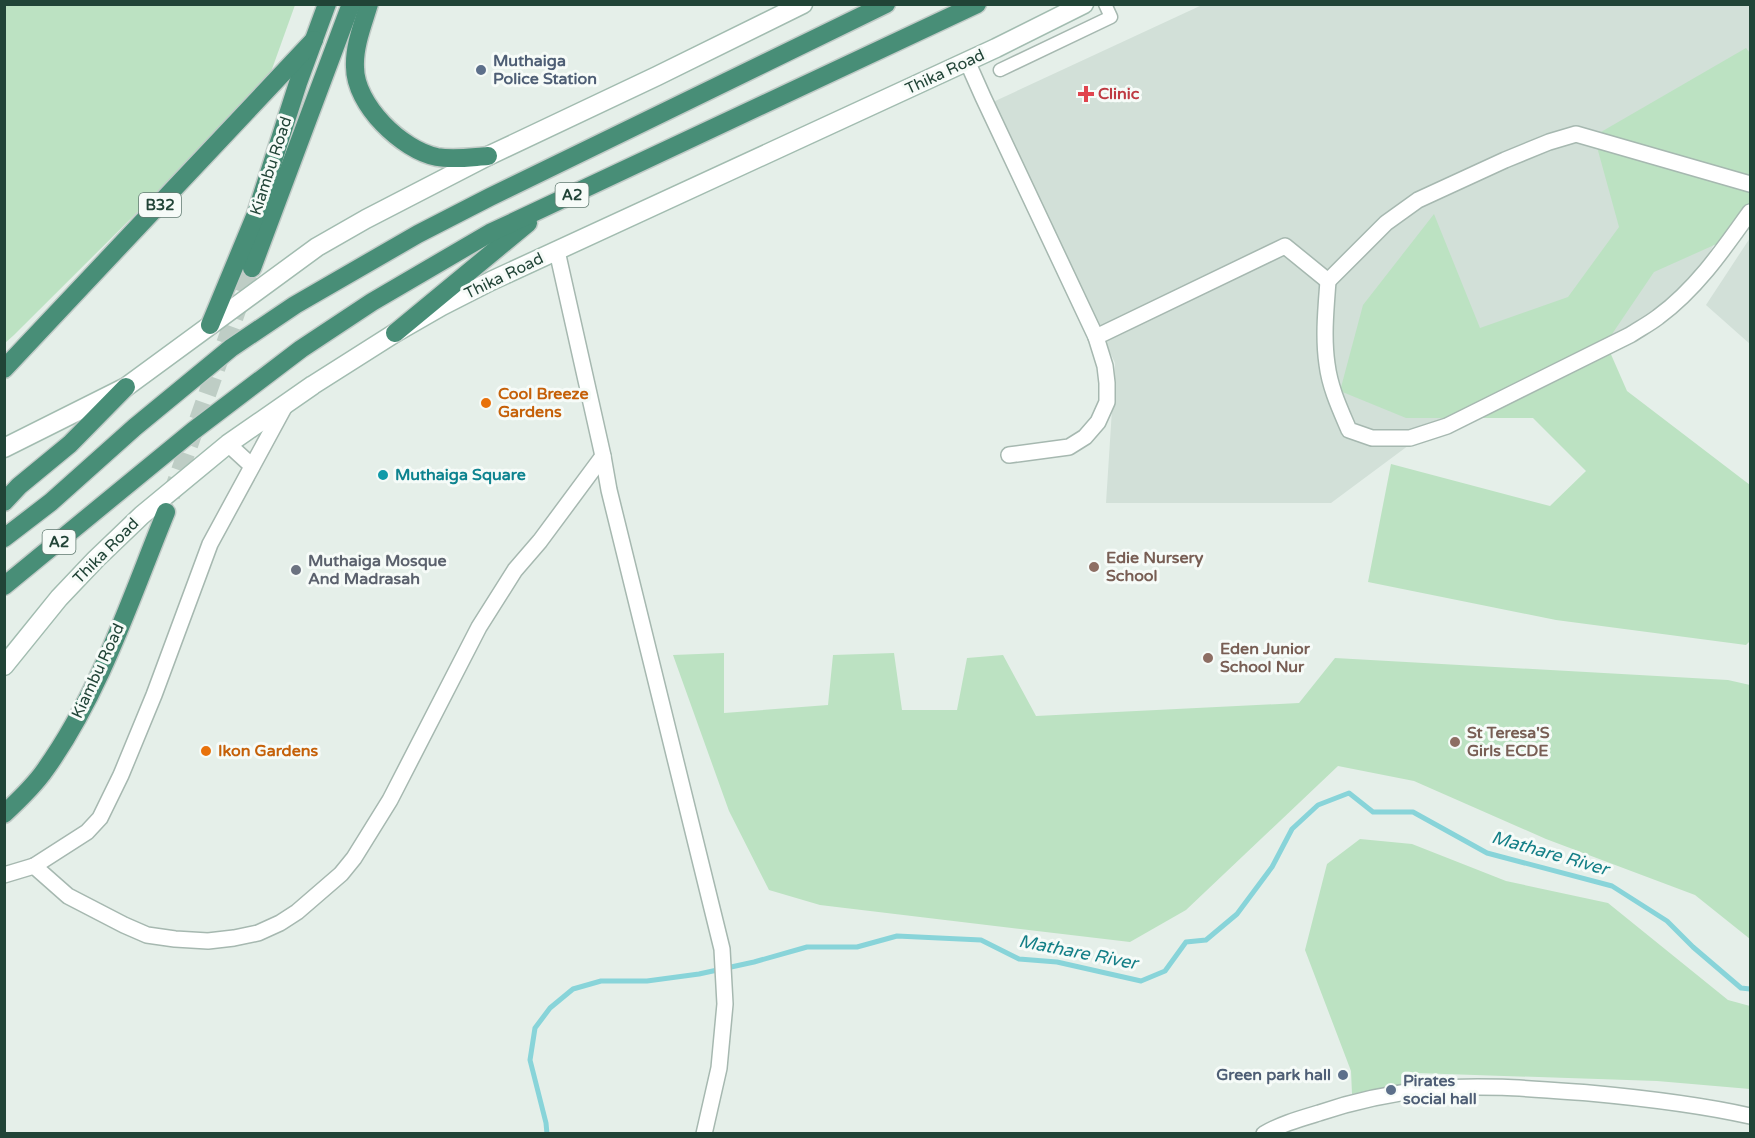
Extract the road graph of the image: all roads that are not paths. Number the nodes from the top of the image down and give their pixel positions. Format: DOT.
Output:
graph roads {
  1 [pos="327,4"];
  2 [pos="351,4"];
  3 [pos="369,4"];
  4 [pos="803,4"];
  5 [pos="886,4"];
  6 [pos="977,4"];
  7 [pos="1084,4"];
  8 [pos="1105,4"];
  9 [pos="314,40"];
  10 [pos="967,61"];
  11 [pos="1000,70"];
  12 [pos="488,156"];
  13 [pos="1750,184"];
  14 [pos="548,206"];
  15 [pos="1750,212"];
  16 [pos="557,251"];
  17 [pos="252,268"];
  18 [pos="1328,281"];
  19 [pos="210,325"];
  20 [pos="395,333"];
  21 [pos="1096,337"];
  22 [pos="4,369"];
  23 [pos="126,387"];
  24 [pos="286,404"];
  25 [pos="228,444"];
  26 [pos="4,448"];
  27 [pos="603,456"];
  28 [pos="1009,456"];
  29 [pos="252,466"];
  30 [pos="4,502"];
  31 [pos="166,512"];
  32 [pos="4,538"];
  33 [pos="4,586"];
  34 [pos="4,666"];
  35 [pos="4,814"];
  36 [pos="34,866"];
  37 [pos="4,874"];
  38 [pos="1750,1116"];
  39 [pos="704,1134"];
  40 [pos="1263,1134"];
  1 -- 9 [label="highway, Kiambu Road / B32"];
  2 -- 17 [label="highway, Kiambu Road"];
  3 -- 12 [label="highway"];
  4 -- 12 [label="main road"];
  5 -- 32 [label="highway, A2"];
  6 -- 14 [label="highway, Thika Road / A2"];
  7 -- 10 [label="main road, Thika Road"];
  8 -- 11 [label="street"];
  9 -- 19 [label="highway, Kiambu Road / B32"];
  9 -- 22 [label="highway, B32"];
  10 -- 16 [label="main road, Thika Road"];
  10 -- 21 [label="street"];
  12 -- 19 [label="main road"];
  13 -- 18 [label="street"];
  14 -- 20 [label="highway"];
  14 -- 33 [label="highway, Thika Road / A2"];
  15 -- 18 [label="street"];
  16 -- 20 [label="main road, Thika Road"];
  16 -- 27 [label="street"];
  18 -- 21 [label="street"];
  19 -- 23 [label="main road"];
  20 -- 24 [label="main road, Thika Road"];
  21 -- 28 [label="street"];
  23 -- 26 [label="main road"];
  23 -- 30 [label="highway"];
  24 -- 25 [label="main road, Thika Road"];
  24 -- 29 [label="street"];
  25 -- 29 [label="street"];
  25 -- 34 [label="main road, Thika Road"];
  27 -- 36 [label="street"];
  27 -- 39 [label="street"];
  29 -- 36 [label="street"];
  31 -- 35 [label="highway, Kiambu Road"];
  36 -- 37 [label="street"];
  38 -- 40 [label="street"];
}
